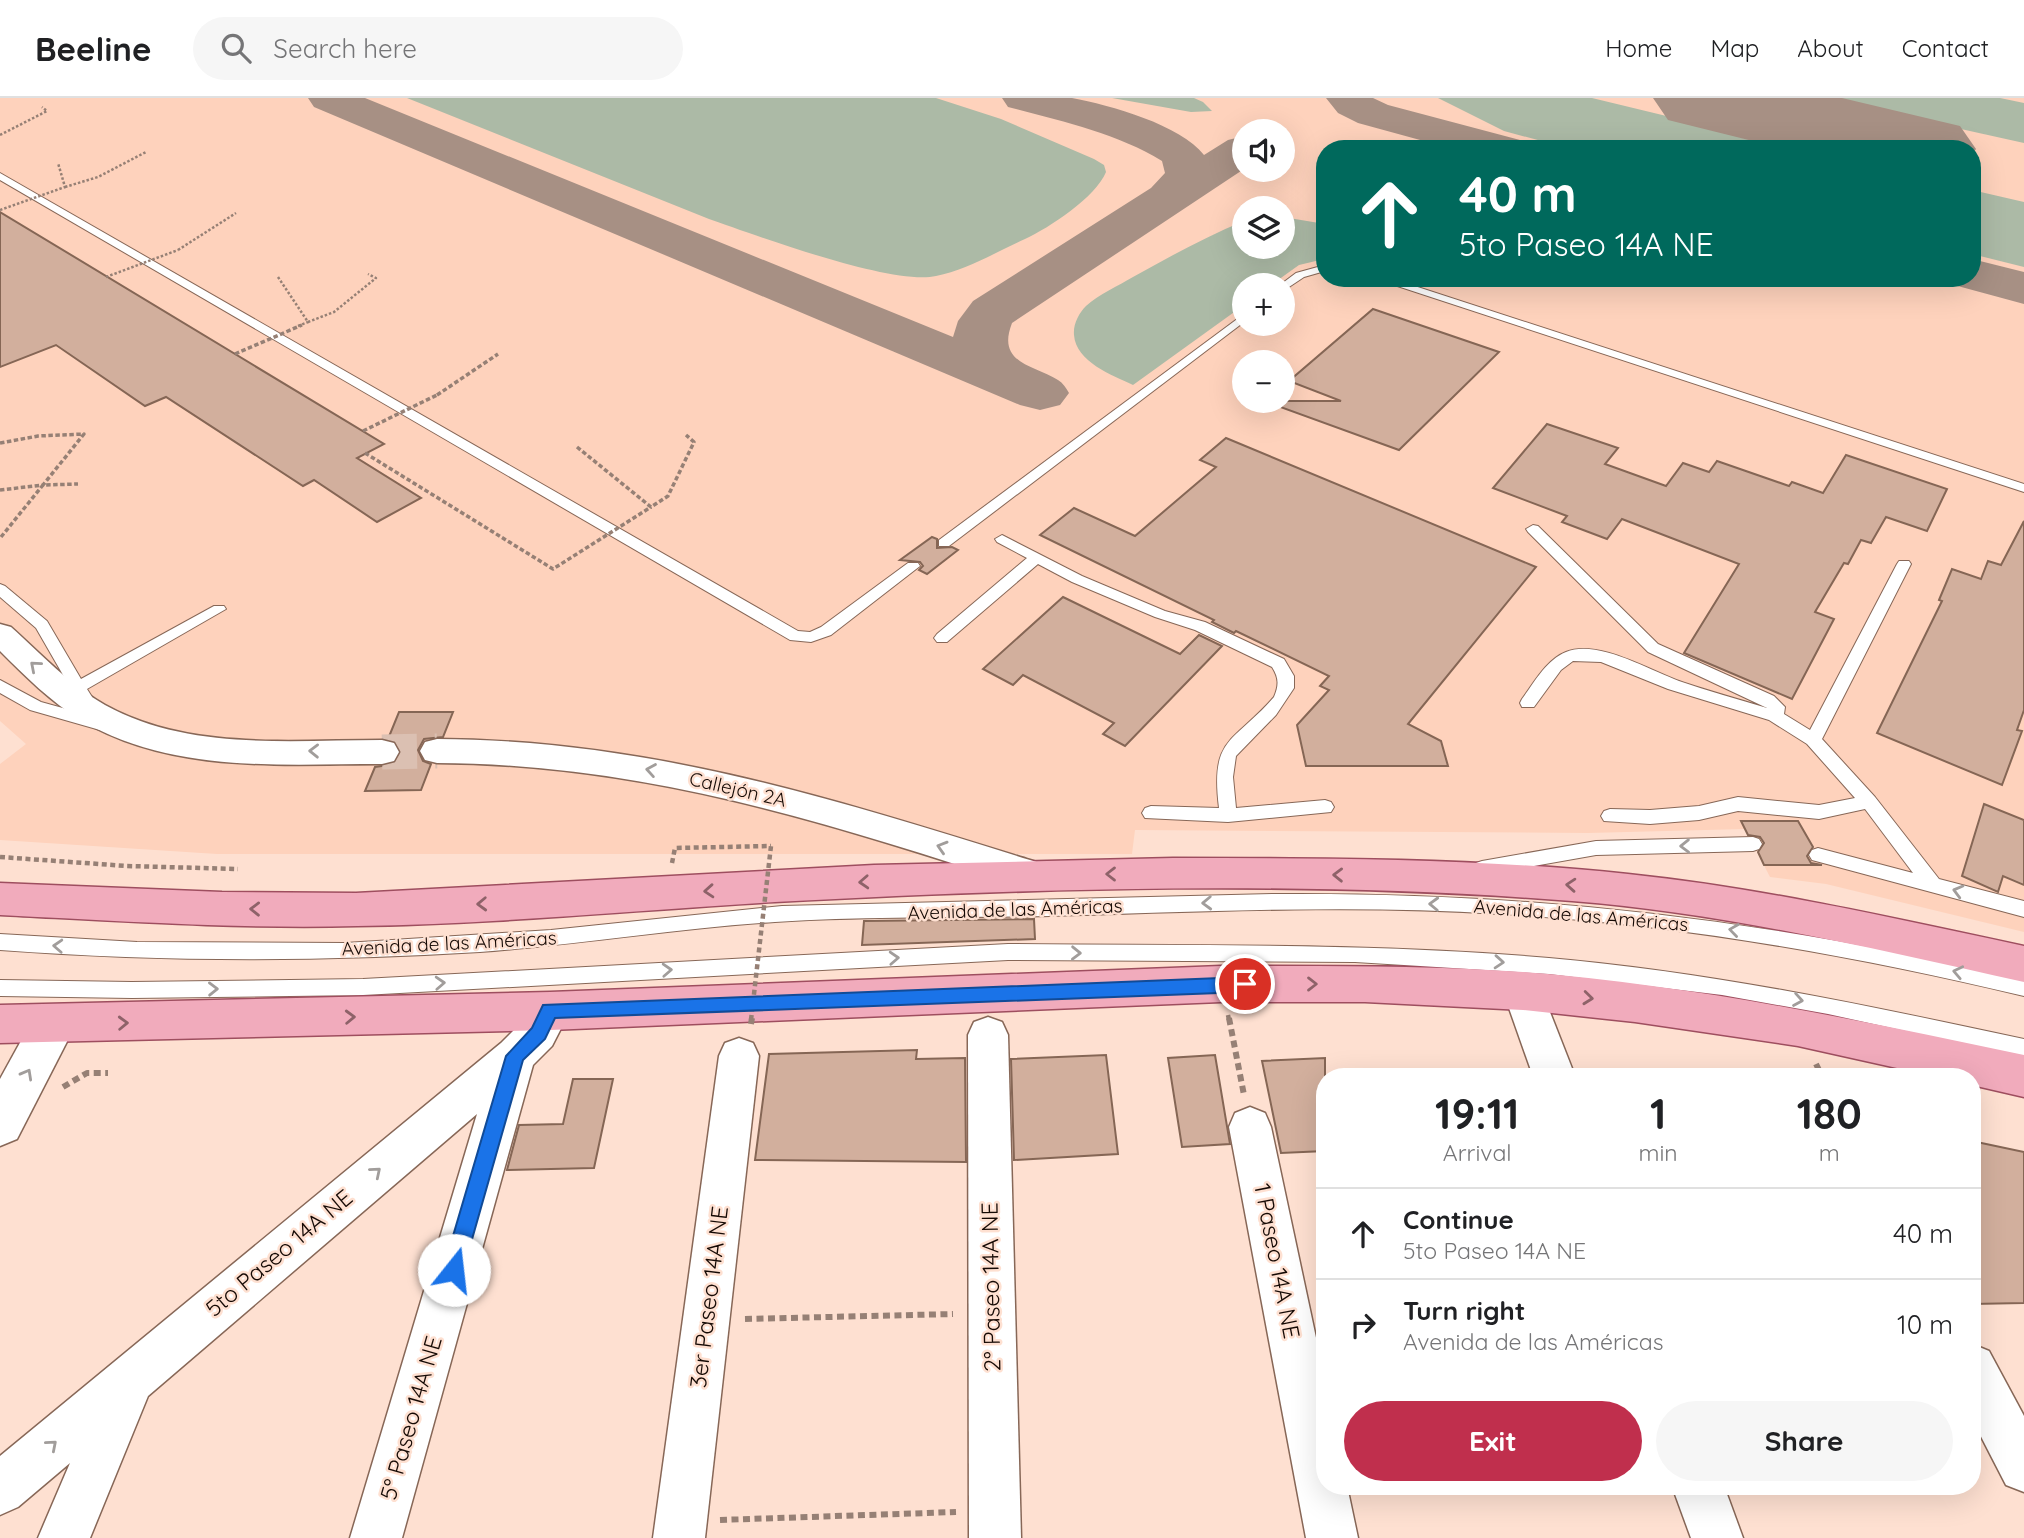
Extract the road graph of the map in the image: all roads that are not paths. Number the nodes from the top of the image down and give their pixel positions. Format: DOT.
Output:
graph roads {
  1 [pos="0,176"];
  2 [pos="1316,271"];
  3 [pos="1295,279"];
  4 [pos="1406,287"];
  5 [pos="1232,326"];
  6 [pos="2024,488"];
  7 [pos="1533,529"];
  8 [pos="1002,539"];
  9 [pos="944,542"];
  10 [pos="1037,558"];
  11 [pos="1904,564"];
  12 [pos="913,566"];
  13 [pos="0,589"];
  14 [pos="219,609"];
  15 [pos="4,638"];
  16 [pos="942,638"];
  17 [pos="0,686"];
  18 [pos="86,700"];
  19 [pos="1528,703"];
  20 [pos="1775,716"];
  21 [pos="155,738"];
  22 [pos="1813,740"];
  23 [pos="437,751"];
  24 [pos="382,752"];
  25 [pos="1870,802"];
  26 [pos="1325,807"];
  27 [pos="1151,813"];
  28 [pos="1228,815"];
  29 [pos="1610,816"];
  30 [pos="1753,844"];
  31 [pos="1818,855"];
  32 [pos="1030,874"];
  33 [pos="1431,877"];
  34 [pos="1932,884"];
  35 [pos="0,899"];
  36 [pos="2024,909"];
  37 [pos="0,942"];
  38 [pos="2024,964"];
  39 [pos="0,988"];
  40 [pos="2024,988"];
  41 [pos="1523,991"];
  42 [pos="63,1007"];
  43 [pos="550,1011"];
  44 [pos="0,1024"];
  45 [pos="988,1035"];
  46 [pos="745,1040"];
  47 [pos="2024,1048"];
  48 [pos="515,1056"];
  49 [pos="1550,1068"];
  50 [pos="2024,1076"];
  51 [pos="0,1124"];
  52 [pos="1250,1127"];
  53 [pos="132,1376"];
  54 [pos="1981,1385"];
  55 [pos="1316,1458"];
  56 [pos="2024,1467"];
  57 [pos="0,1489"];
  58 [pos="1323,1495"];
  59 [pos="1701,1495"];
  60 [pos="995,1525"];
  61 [pos="680,1530"];
  62 [pos="64,1538"];
  63 [pos="376,1538"];
  64 [pos="1332,1538"];
  65 [pos="1717,1538"];
  1 -- 12 [label="lane"];
  2 -- 3 [label="lane"];
  4 -- 6 [label="lane"];
  5 -- 9 [label="lane"];
  7 -- 20 [label="lane"];
  8 -- 10 [label="lane"];
  10 -- 16 [label="lane"];
  10 -- 28 [label="lane"];
  11 -- 22 [label="lane"];
  13 -- 18 [label="lane"];
  14 -- 18 [label="lane"];
  18 -- 15 [label="street, one-way"];
  17 -- 21 [label="lane"];
  18 -- 21 [label="street"];
  19 -- 20 [label="lane"];
  20 -- 22 [label="lane"];
  24 -- 21 [label="street, one-way"];
  22 -- 25 [label="lane"];
  32 -- 23 [label="street, Callejón 2A, one-way"];
  25 -- 29 [label="lane"];
  25 -- 34 [label="lane"];
  26 -- 28 [label="lane"];
  27 -- 28 [label="lane"];
  30 -- 33 [label="lane, one-way"];
  31 -- 34 [label="lane"];
  33 -- 32 [label="main road, Avenida de las Américas, one-way"];
  32 -- 35 [label="main road, Avenida de las Américas, one-way"];
  38 -- 33 [label="main road, Avenida de las Américas, one-way"];
  36 -- 34 [label="lane, one-way"];
  40 -- 37 [label="lane, Avenida de las Américas, one-way"];
  39 -- 42 [label="lane, Avenida de las Américas"];
  43 -- 41 [label="main road, Avenida de las Américas, one-way"];
  41 -- 49 [label="street"];
  41 -- 50 [label="main road, Avenida de las Américas, one-way"];
  42 -- 43 [label="main road, Avenida de las Américas, one-way"];
  42 -- 44 [label="main road, Avenida de las Américas"];
  42 -- 47 [label="lane, Avenida de las Américas, one-way"];
  51 -- 42 [label="street, one-way"];
  43 -- 48 [label="street, 5to Paseo 14A NE"];
  45 -- 60 [label="street, 2° Paseo 14A NE"];
  46 -- 61 [label="street, 3er Paseo 14A NE"];
  53 -- 48 [label="street, 5to Paseo 14A NE, one-way"];
  48 -- 63 [label="street, 5° Paseo 14A NE"];
  52 -- 55 [label="street, 1 Paseo 14A NE"];
  57 -- 53 [label="street, 5to Paseo 14A NE, one-way"];
  53 -- 62 [label="street"];
  54 -- 56 [label="street"];
  58 -- 64 [label="street, 1 Paseo 14A NE"];
  59 -- 65 [label="street"];
}
